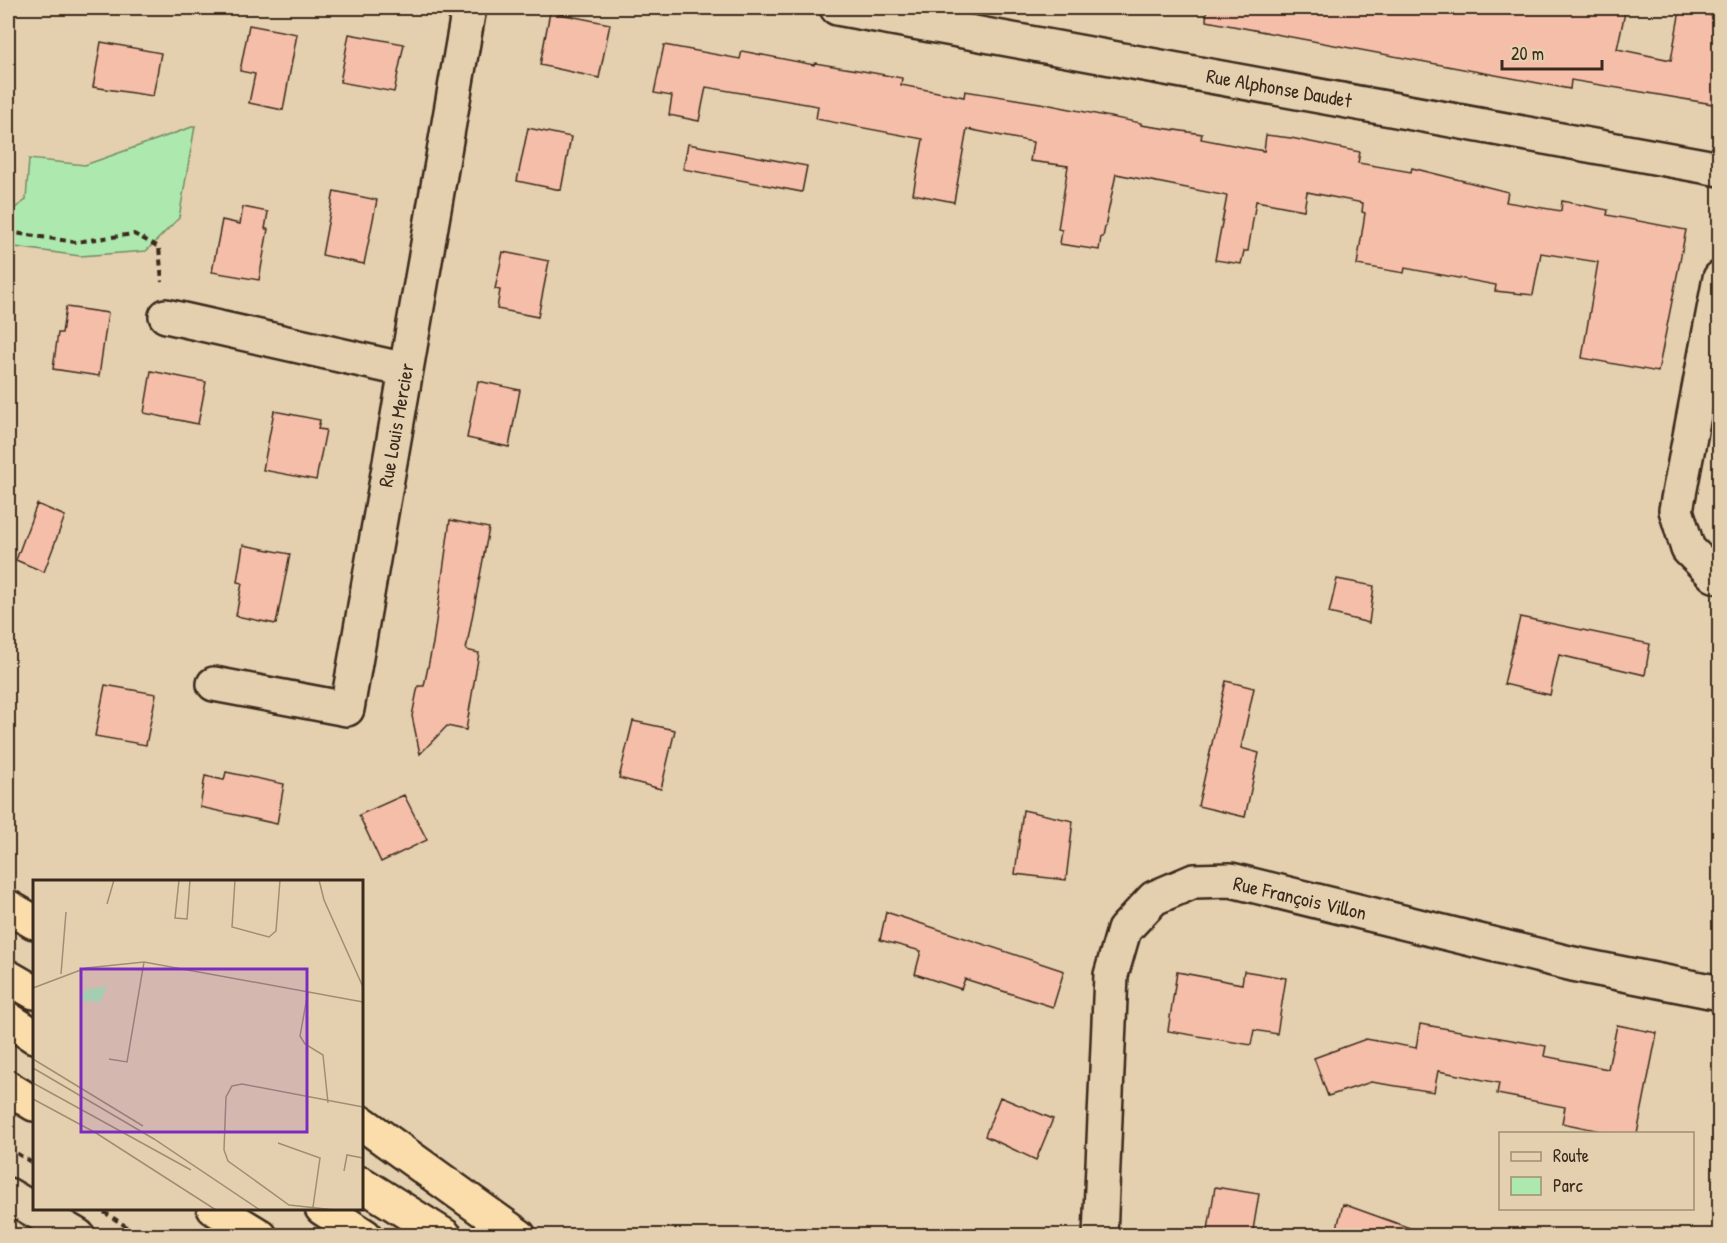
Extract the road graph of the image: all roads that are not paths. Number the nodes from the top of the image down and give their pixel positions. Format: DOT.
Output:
graph roads {
  1 [pos="469,8"];
  2 [pos="837,8"];
  3 [pos="1719,169"];
  4 [pos="1719,278"];
  5 [pos="166,316"];
  6 [pos="406,370"];
  7 [pos="1719,577"];
  8 [pos="214,684"];
  9 [pos="8,907"];
  10 [pos="33,921"];
  11 [pos="8,977"];
  12 [pos="33,991"];
  13 [pos="1719,993"];
  14 [pos="8,1019"];
  15 [pos="33,1035"];
  16 [pos="8,1088"];
  17 [pos="33,1103"];
  18 [pos="363,1124"];
  19 [pos="363,1185"];
  20 [pos="8,1195"];
  21 [pos="33,1210"];
  22 [pos="34,1210"];
  23 [pos="216,1210"];
  24 [pos="324,1210"];
  25 [pos="78,1236"];
  26 [pos="260,1236"];
  27 [pos="365,1236"];
  28 [pos="446,1236"];
  29 [pos="519,1236"];
  30 [pos="1100,1236"];
  1 -- 6 [label="street, Rue Louis Mercier"];
  2 -- 3 [label="street, Rue Alphonse Daudet"];
  4 -- 7 [label="street"];
  5 -- 6 [label="street"];
  6 -- 8 [label="street, Rue Louis Mercier"];
  9 -- 10 [label="highway"];
  11 -- 12 [label="highway"];
  13 -- 30 [label="street, Rue François Villon"];
  14 -- 15 [label="highway"];
  16 -- 17 [label="highway"];
  18 -- 29 [label="highway"];
  19 -- 28 [label="highway"];
  20 -- 21 [label="street"];
  22 -- 25 [label="street"];
  23 -- 26 [label="highway"];
  24 -- 27 [label="highway"];
}
